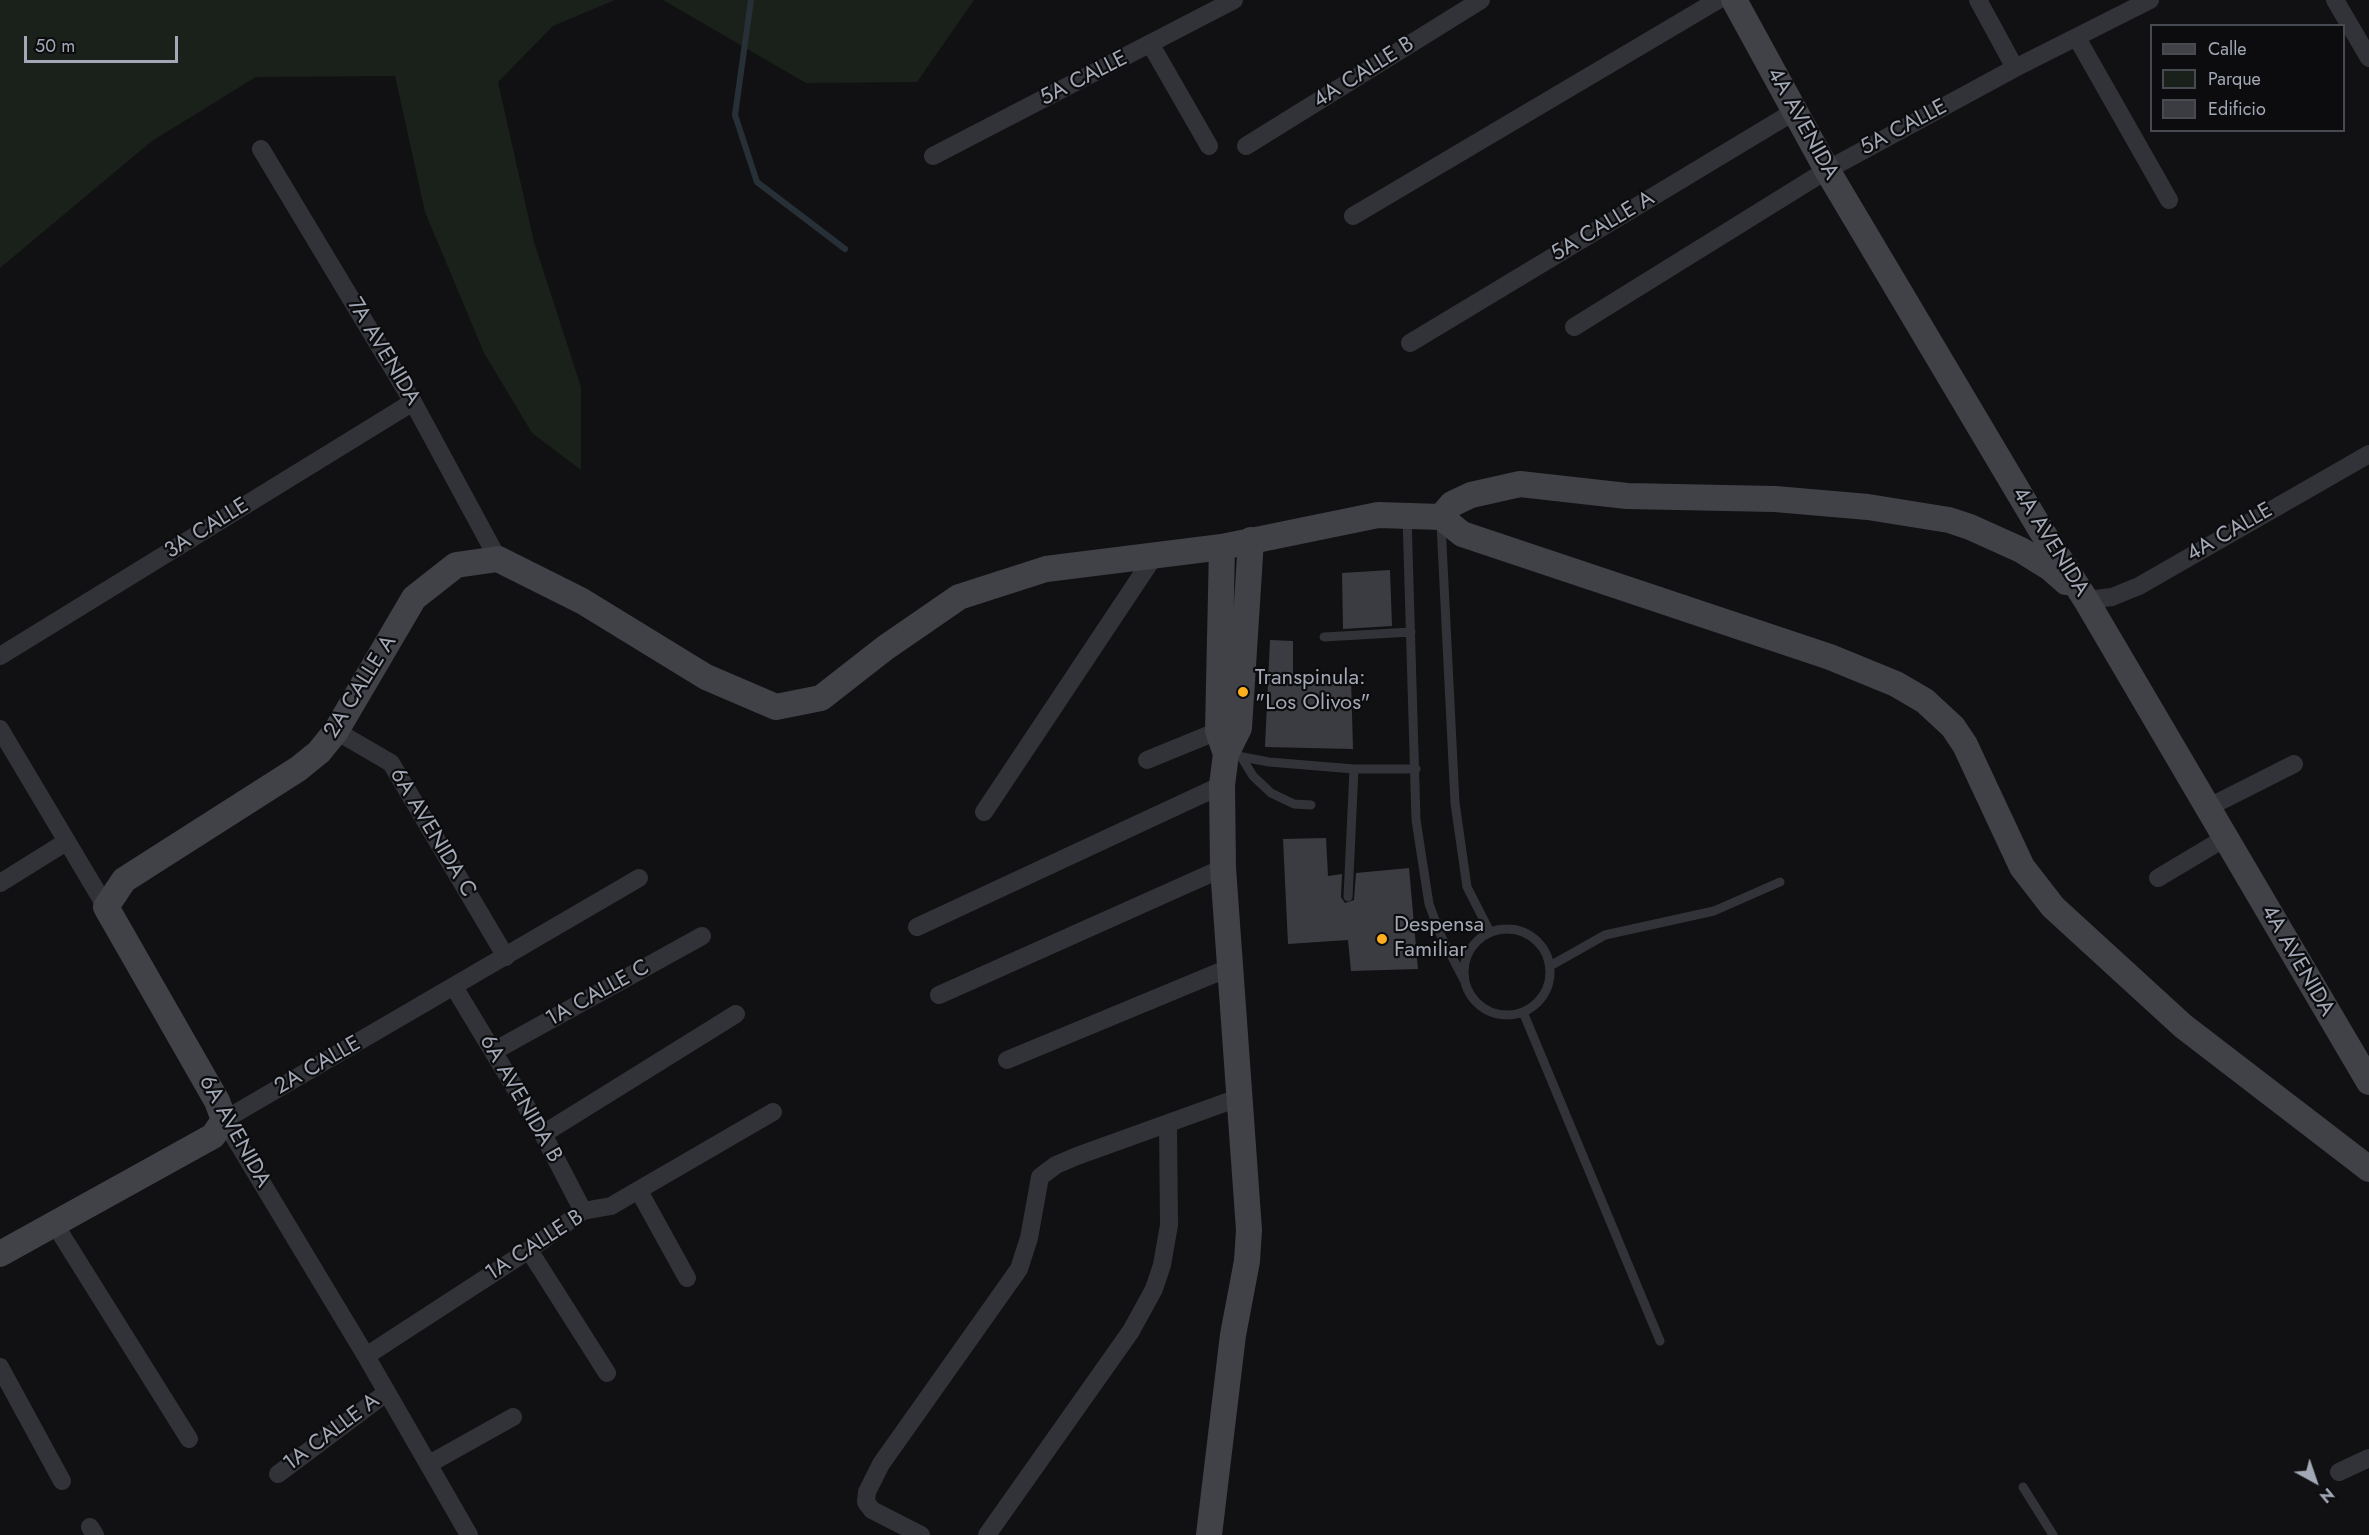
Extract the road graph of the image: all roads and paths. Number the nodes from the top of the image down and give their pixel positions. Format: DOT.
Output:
graph roads {
  1 [pos="1234,0"];
  2 [pos="1481,0"];
  3 [pos="1718,0"];
  4 [pos="1734,0"];
  5 [pos="1978,0"];
  6 [pos="2150,0"];
  7 [pos="2335,0"];
  8 [pos="2078,38"];
  9 [pos="1151,45"];
  10 [pos="2369,58"];
  11 [pos="2015,68"];
  12 [pos="1795,111"];
  13 [pos="1209,146"];
  14 [pos="1246,146"];
  15 [pos="261,149"];
  16 [pos="933,156"];
  17 [pos="1827,170"];
  18 [pos="2169,200"];
  19 [pos="1353,216"];
  20 [pos="1574,327"];
  21 [pos="1410,343"];
  22 [pos="413,402"];
  23 [pos="2369,454"];
  24 [pos="1407,514"];
  25 [pos="1441,517"];
  26 [pos="1251,540"];
  27 [pos="1222,547"];
  28 [pos="1183,551"];
  29 [pos="1155,555"];
  30 [pos="498,559"];
  31 [pos="1222,588"];
  32 [pos="2086,600"];
  33 [pos="1411,632"];
  34 [pos="1324,637"];
  35 [pos="0,656"];
  36 [pos="0,729"];
  37 [pos="336,731"];
  38 [pos="1229,748"];
  39 [pos="1147,760"];
  40 [pos="2294,764"];
  41 [pos="1354,769"];
  42 [pos="1416,769"];
  43 [pos="1222,785"];
  44 [pos="1311,805"];
  45 [pos="2207,808"];
  46 [pos="984,812"];
  47 [pos="2225,838"];
  48 [pos="66,842"];
  49 [pos="1223,868"];
  50 [pos="639,878"];
  51 [pos="2158,878"];
  52 [pos="1780,882"];
  53 [pos="0,883"];
  54 [pos="1348,897"];
  55 [pos="106,907"];
  56 [pos="917,927"];
  57 [pos="1490,932"];
  58 [pos="702,936"];
  59 [pos="506,957"];
  60 [pos="1550,966"];
  61 [pos="1231,967"];
  62 [pos="1464,980"];
  63 [pos="454,987"];
  64 [pos="939,995"];
  65 [pos="1523,1012"];
  66 [pos="736,1014"];
  67 [pos="494,1051"];
  68 [pos="2361,1051"];
  69 [pos="1007,1060"];
  70 [pos="2369,1082"];
  71 [pos="1238,1098"];
  72 [pos="772,1112"];
  73 [pos="224,1120"];
  74 [pos="1168,1124"];
  75 [pos="543,1134"];
  76 [pos="2369,1168"];
  77 [pos="639,1191"];
  78 [pos="583,1211"];
  79 [pos="54,1223"];
  80 [pos="529,1251"];
  81 [pos="0,1254"];
  82 [pos="687,1278"];
  83 [pos="1660,1341"];
  84 [pos="366,1356"];
  85 [pos="0,1366"];
  86 [pos="607,1373"];
  87 [pos="387,1392"];
  88 [pos="513,1417"];
  89 [pos="189,1439"];
  90 [pos="2369,1458"];
  91 [pos="429,1464"];
  92 [pos="2339,1472"];
  93 [pos="278,1474"];
  94 [pos="63,1481"];
  95 [pos="2023,1487"];
  96 [pos="898,1530"];
  97 [pos="469,1535"];
  98 [pos="921,1535"];
  99 [pos="987,1535"];
  100 [pos="1209,1535"];
  101 [pos="2054,1535"];
  1 -- 9 [label="street, 5A CALLE"];
  2 -- 14 [label="street, 4A CALLE B"];
  3 -- 19 [label="street"];
  4 -- 12 [label="street, 4A AVENIDA"];
  5 -- 11 [label="street"];
  6 -- 8 [label="street, 5A CALLE"];
  7 -- 10 [label="street"];
  8 -- 11 [label="street, 5A CALLE"];
  8 -- 18 [label="street"];
  9 -- 13 [label="street"];
  9 -- 16 [label="street, 5A CALLE"];
  11 -- 17 [label="street, 5A CALLE"];
  12 -- 17 [label="street, 4A AVENIDA"];
  12 -- 21 [label="street, 5A CALLE A"];
  15 -- 22 [label="street, 7A AVENIDA"];
  17 -- 20 [label="street, 5A CALLE"];
  17 -- 32 [label="street, 4A AVENIDA"];
  22 -- 30 [label="street, 7A AVENIDA"];
  22 -- 35 [label="street, 3A CALLE"];
  23 -- 32 [label="street, 4A CALLE"];
  24 -- 25 [label="street"];
  24 -- 26 [label="street"];
  24 -- 33 [label="lane"];
  25 -- 32 [label="street"];
  25 -- 57 [label="lane"];
  25 -- 76 [label="street"];
  26 -- 27 [label="street"];
  26 -- 38 [label="street"];
  27 -- 28 [label="street"];
  27 -- 31 [label="street"];
  28 -- 29 [label="street"];
  28 -- 31 [label="street"];
  29 -- 30 [label="street"];
  29 -- 46 [label="street"];
  30 -- 37 [label="street, 2A CALLE A"];
  31 -- 38 [label="street"];
  32 -- 45 [label="street, 4A AVENIDA"];
  33 -- 34 [label="lane"];
  33 -- 42 [label="lane"];
  36 -- 48 [label="street, 6A AVENIDA"];
  37 -- 55 [label="street, 2A CALLE A"];
  37 -- 59 [label="street, 6A AVENIDA C"];
  38 -- 39 [label="street"];
  38 -- 41 [label="lane"];
  38 -- 43 [label="street"];
  38 -- 44 [label="lane"];
  40 -- 45 [label="street"];
  41 -- 42 [label="lane"];
  41 -- 54 [label="lane"];
  42 -- 62 [label="lane"];
  43 -- 49 [label="street"];
  43 -- 56 [label="street"];
  45 -- 47 [label="street, 4A AVENIDA"];
  47 -- 51 [label="street"];
  47 -- 68 [label="street, 4A AVENIDA"];
  48 -- 53 [label="street"];
  48 -- 55 [label="street, 6A AVENIDA"];
  49 -- 61 [label="street"];
  49 -- 64 [label="street"];
  50 -- 59 [label="street, 2A CALLE"];
  52 -- 60 [label="lane"];
  55 -- 73 [label="street, 6A AVENIDA"];
  57 -- 60 [label="lane"];
  57 -- 62 [label="lane"];
  58 -- 67 [label="street, 1A CALLE C"];
  59 -- 63 [label="street, 2A CALLE"];
  60 -- 65 [label="lane"];
  61 -- 69 [label="street"];
  61 -- 71 [label="street"];
  62 -- 65 [label="lane"];
  63 -- 67 [label="street, 6A AVENIDA B"];
  63 -- 73 [label="street, 2A CALLE"];
  65 -- 83 [label="lane"];
  66 -- 75 [label="street"];
  67 -- 75 [label="street, 6A AVENIDA B"];
  68 -- 70 [label="street, 4A AVENIDA"];
  71 -- 74 [label="street"];
  71 -- 100 [label="street"];
  72 -- 77 [label="street, 1A CALLE B"];
  73 -- 79 [label="street, 2A CALLE"];
  73 -- 84 [label="street, 6A AVENIDA"];
  74 -- 96 [label="street"];
  74 -- 99 [label="street"];
  75 -- 78 [label="street, 6A AVENIDA B"];
  77 -- 78 [label="street, 1A CALLE B"];
  77 -- 82 [label="street"];
  78 -- 80 [label="street, 1A CALLE B"];
  79 -- 81 [label="street, 2A CALLE"];
  79 -- 89 [label="street"];
  80 -- 84 [label="street, 1A CALLE B"];
  80 -- 86 [label="street"];
  84 -- 87 [label="street, 6A AVENIDA"];
  85 -- 94 [label="street"];
  87 -- 91 [label="street, 6A AVENIDA"];
  87 -- 93 [label="street, 1A CALLE A"];
  88 -- 91 [label="street"];
  90 -- 92 [label="street"];
  91 -- 97 [label="street, 6A AVENIDA"];
  95 -- 101 [label="lane"];
  96 -- 98 [label="street"];
}
